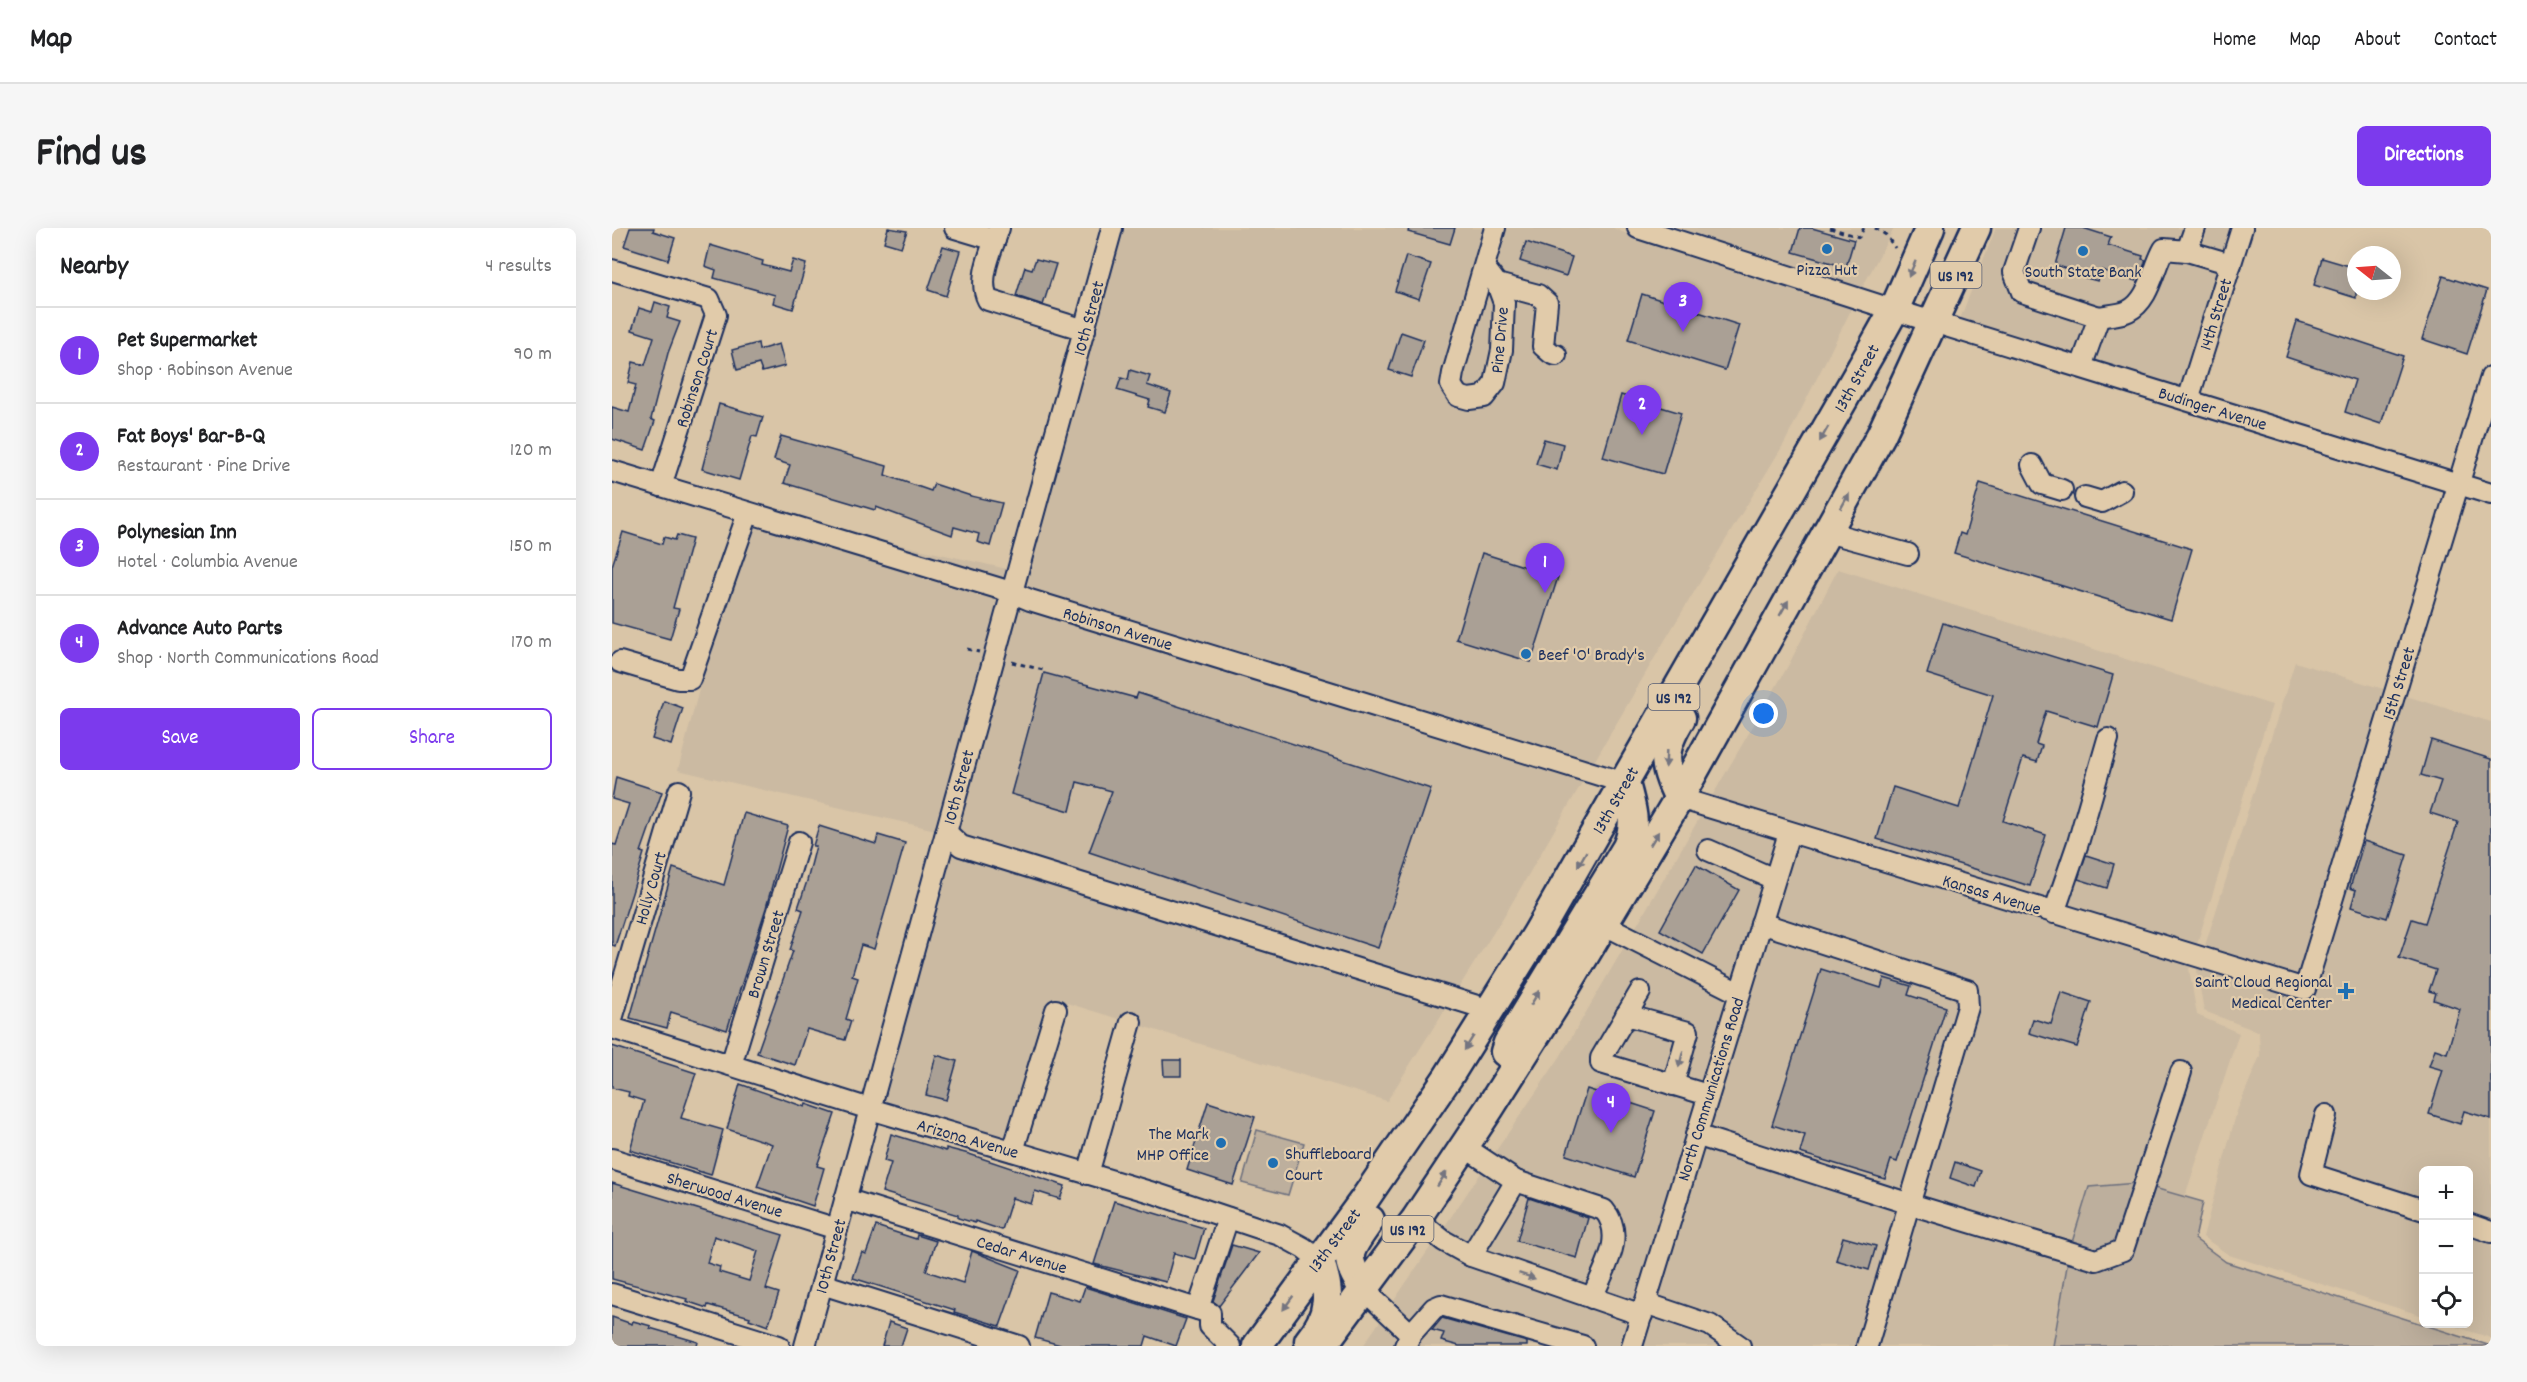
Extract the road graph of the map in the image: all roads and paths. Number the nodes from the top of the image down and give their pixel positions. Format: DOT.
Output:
graph roads {
  1 [pos="956,228"];
  2 [pos="1112,228"];
  3 [pos="1495,228"];
  4 [pos="1830,228"];
  5 [pos="1848,228"];
  6 [pos="1864,228"];
  7 [pos="1875,228"];
  8 [pos="1930,228"];
  9 [pos="1976,228"];
  10 [pos="2030,228"];
  11 [pos="2242,228"];
  12 [pos="2190,229"];
  13 [pos="1648,230"];
  14 [pos="1846,233"];
  15 [pos="997,234"];
  16 [pos="1896,250"];
  17 [pos="2187,251"];
  18 [pos="2231,264"];
  19 [pos="1484,267"];
  20 [pos="612,270"];
  21 [pos="1497,284"];
  22 [pos="1894,310"];
  23 [pos="2099,317"];
  24 [pos="1935,321"];
  25 [pos="1085,330"];
  26 [pos="1556,355"];
  27 [pos="2081,367"];
  28 [pos="2491,377"];
  29 [pos="2188,400"];
  30 [pos="2032,465"];
  31 [pos="612,471"];
  32 [pos="2460,484"];
  33 [pos="661,486"];
  34 [pos="2062,490"];
  35 [pos="2122,491"];
  36 [pos="2491,494"];
  37 [pos="2085,497"];
  38 [pos="748,513"];
  39 [pos="1827,532"];
  40 [pos="1908,554"];
  41 [pos="1011,592"];
  42 [pos="1721,615"];
  43 [pos="620,662"];
  44 [pos="2108,739"];
  45 [pos="1625,783"];
  46 [pos="679,791"];
  47 [pos="1679,798"];
  48 [pos="946,832"];
  49 [pos="1789,833"];
  50 [pos="799,842"];
  51 [pos="1708,850"];
  52 [pos="1774,879"];
  53 [pos="2054,913"];
  54 [pos="1761,923"];
  55 [pos="1603,924"];
  56 [pos="2305,989"];
  57 [pos="1640,992"];
  58 [pos="1739,993"];
  59 [pos="1056,1010"];
  60 [pos="1490,1010"];
  61 [pos="1626,1015"];
  62 [pos="612,1018"];
  63 [pos="1131,1022"];
  64 [pos="612,1028"];
  65 [pos="730,1065"];
  66 [pos="2181,1072"];
  67 [pos="1446,1080"];
  68 [pos="1673,1085"];
  69 [pos="1708,1095"];
  70 [pos="870,1109"];
  71 [pos="1489,1109"];
  72 [pos="2326,1114"];
  73 [pos="1696,1135"];
  74 [pos="1463,1146"];
  75 [pos="1013,1151"];
  76 [pos="612,1160"];
  77 [pos="1088,1174"];
  78 [pos="1516,1181"];
  79 [pos="845,1199"];
  80 [pos="1910,1204"];
  81 [pos="2419,1208"];
  82 [pos="1228,1218"];
  83 [pos="1416,1219"];
  84 [pos="2473,1225"];
  85 [pos="837,1229"];
  86 [pos="2491,1232"];
  87 [pos="1472,1256"];
  88 [pos="1319,1260"];
  89 [pos="822,1284"];
  90 [pos="1364,1290"];
  91 [pos="612,1294"];
  92 [pos="1592,1298"];
  93 [pos="1198,1309"];
  94 [pos="1643,1309"];
  95 [pos="1408,1340"];
  96 [pos="1541,1340"];
  97 [pos="779,1346"];
  98 [pos="805,1346"];
  99 [pos="1019,1346"];
  100 [pos="1230,1346"];
  101 [pos="1257,1346"];
  102 [pos="1305,1346"];
  103 [pos="1322,1346"];
  104 [pos="1583,1346"];
  105 [pos="1632,1346"];
  106 [pos="1740,1346"];
  107 [pos="1867,1346"];
  1 -- 15 [label="street"];
  2 -- 25 [label="street, 10th Street"];
  3 -- 19 [label="street, Pine Drive"];
  4 -- 14 [label="path"];
  5 -- 14 [label="path"];
  6 -- 14 [label="path"];
  7 -- 16 [label="path"];
  8 -- 22 [label="highway, 13th Street / US 192, one-way"];
  9 -- 24 [label="highway, US 192"];
  10 -- 23 [label="street"];
  11 -- 18 [label="street, 14th Street"];
  12 -- 17 [label="street"];
  13 -- 22 [label="street, Budinger Avenue"];
  15 -- 25 [label="street"];
  17 -- 18 [label="street"];
  17 -- 23 [label="street"];
  18 -- 29 [label="street, 14th Street"];
  19 -- 21 [label="street, Pine Drive"];
  19 -- 21 [label="street, Pine Drive"];
  20 -- 33 [label="street, Robinson Court"];
  21 -- 26 [label="street"];
  22 -- 24 [label="street, Budinger Avenue"];
  22 -- 42 [label="highway, 13th Street / US 192, one-way"];
  23 -- 27 [label="street"];
  24 -- 27 [label="street, Budinger Avenue"];
  39 -- 24 [label="highway, US 192, one-way"];
  25 -- 41 [label="street, 10th Street"];
  27 -- 29 [label="street, Budinger Avenue"];
  28 -- 32 [label="street, 15th Street"];
  29 -- 32 [label="street, Budinger Avenue"];
  30 -- 34 [label="street"];
  31 -- 33 [label="street, Robinson Avenue"];
  32 -- 36 [label="street, Budinger Avenue"];
  32 -- 56 [label="street, 15th Street"];
  33 -- 38 [label="street, Robinson Avenue"];
  35 -- 37 [label="street"];
  38 -- 41 [label="street, Robinson Avenue"];
  38 -- 43 [label="street"];
  39 -- 40 [label="street"];
  47 -- 39 [label="highway, US 192, one-way"];
  41 -- 45 [label="street, Robinson Avenue"];
  41 -- 48 [label="street, 10th Street"];
  42 -- 45 [label="highway, 13th Street / US 192"];
  42 -- 47 [label="highway, one-way"];
  44 -- 53 [label="street"];
  45 -- 60 [label="highway, 13th Street / US 192, one-way"];
  71 -- 45 [label="highway, one-way"];
  46 -- 62 [label="street, Holly Court"];
  47 -- 49 [label="street, Kansas Avenue"];
  55 -- 47 [label="highway, US 192, one-way"];
  48 -- 60 [label="street"];
  48 -- 70 [label="street, 10th Street"];
  49 -- 52 [label="street, North Communications Road"];
  49 -- 53 [label="street, Kansas Avenue"];
  50 -- 65 [label="street, Brown Street"];
  51 -- 52 [label="street"];
  52 -- 54 [label="street, North Communications Road"];
  53 -- 56 [label="street, Kansas Avenue"];
  54 -- 58 [label="street, North Communications Road"];
  54 -- 80 [label="street"];
  55 -- 58 [label="street"];
  55 -- 71 [label="highway, US 192"];
  57 -- 61 [label="street"];
  58 -- 69 [label="street, North Communications Road"];
  59 -- 75 [label="street"];
  60 -- 67 [label="highway, 13th Street / US 192, one-way"];
  61 -- 68 [label="street, one-way"];
  61 -- 68 [label="street"];
  63 -- 77 [label="street"];
  64 -- 65 [label="street, Arizona Avenue"];
  65 -- 70 [label="street, Arizona Avenue"];
  66 -- 80 [label="street"];
  67 -- 88 [label="highway, 13th Street / US 192"];
  67 -- 90 [label="highway"];
  68 -- 69 [label="street"];
  69 -- 73 [label="street, North Communications Road"];
  70 -- 75 [label="street, Arizona Avenue"];
  70 -- 79 [label="street, 10th Street"];
  71 -- 74 [label="highway, US 192"];
  72 -- 81 [label="street"];
  73 -- 80 [label="street"];
  73 -- 94 [label="street, North Communications Road"];
  74 -- 78 [label="street"];
  83 -- 74 [label="highway, US 192, one-way"];
  75 -- 77 [label="street, Arizona Avenue"];
  76 -- 85 [label="street, Sherwood Avenue"];
  77 -- 82 [label="street, Arizona Avenue"];
  78 -- 87 [label="street"];
  78 -- 92 [label="street"];
  79 -- 85 [label="street, 10th Street"];
  79 -- 93 [label="street, Cedar Avenue"];
  80 -- 107 [label="street"];
  82 -- 88 [label="street, Arizona Avenue"];
  82 -- 93 [label="street"];
  83 -- 87 [label="street"];
  83 -- 90 [label="highway, US 192"];
  84 -- 86 [label="street"];
  85 -- 89 [label="street, 10th Street"];
  87 -- 92 [label="street, one-way"];
  88 -- 101 [label="highway, 13th Street / US 192, one-way"];
  88 -- 102 [label="highway"];
  89 -- 98 [label="street, 10th Street"];
  89 -- 99 [label="street"];
  90 -- 95 [label="street"];
  90 -- 103 [label="highway, US 192"];
  91 -- 97 [label="street"];
  92 -- 94 [label="street"];
  93 -- 100 [label="street"];
  94 -- 105 [label="street, North Communications Road"];
  94 -- 106 [label="street"];
  95 -- 96 [label="street"];
  96 -- 104 [label="street"];
}
